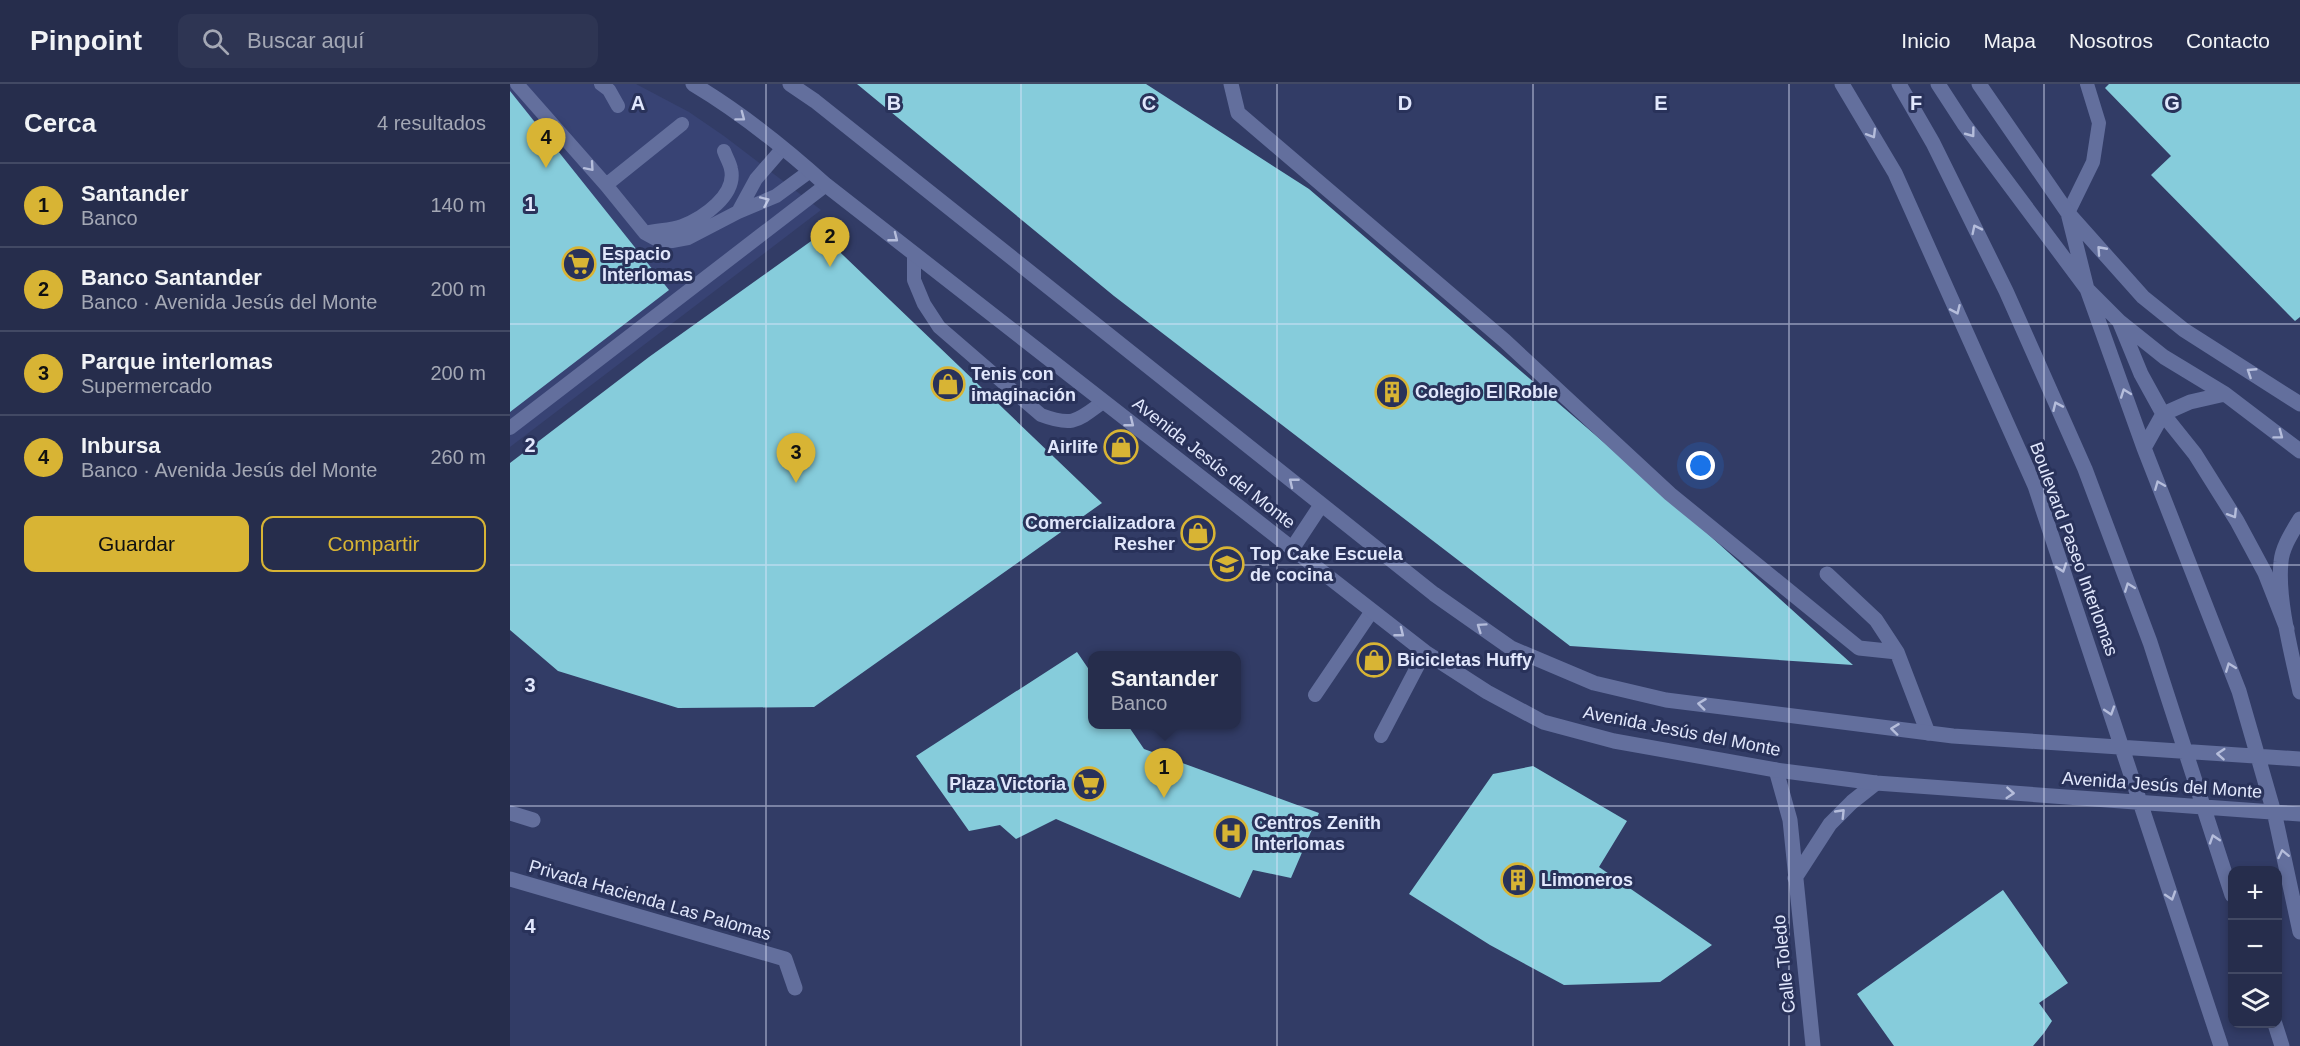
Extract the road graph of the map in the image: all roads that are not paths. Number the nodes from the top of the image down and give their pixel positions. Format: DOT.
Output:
graph roads {
  1 [pos="601,84"];
  2 [pos="693,84"];
  3 [pos="790,84"];
  4 [pos="1231,84"];
  5 [pos="1842,84"];
  6 [pos="1899,84"];
  7 [pos="1938,84"];
  8 [pos="1979,84"];
  9 [pos="2086,84"];
  10 [pos="521,86"];
  11 [pos="618,106"];
  12 [pos="682,124"];
  13 [pos="782,149"];
  14 [pos="724,151"];
  15 [pos="810,171"];
  16 [pos="606,185"];
  17 [pos="826,185"];
  18 [pos="738,212"];
  19 [pos="2068,213"];
  20 [pos="645,233"];
  21 [pos="914,254"];
  22 [pos="2087,289"];
  23 [pos="2119,321"];
  24 [pos="2225,394"];
  25 [pos="1103,402"];
  26 [pos="2300,404"];
  27 [pos="2163,414"];
  28 [pos="510,428"];
  29 [pos="2144,448"];
  30 [pos="2300,451"];
  31 [pos="1321,505"];
  32 [pos="2300,519"];
  33 [pos="1292,549"];
  34 [pos="1827,574"];
  35 [pos="1371,611"];
  36 [pos="2287,630"];
  37 [pos="1425,652"];
  38 [pos="1897,652"];
  39 [pos="2300,692"];
  40 [pos="1315,695"];
  41 [pos="1928,733"];
  42 [pos="1381,736"];
  43 [pos="2300,759"];
  44 [pos="1776,770"];
  45 [pos="1876,783"];
  46 [pos="510,813"];
  47 [pos="2300,814"];
  48 [pos="533,820"];
  49 [pos="1795,878"];
  50 [pos="510,879"];
  51 [pos="2228,883"];
  52 [pos="2300,932"];
  53 [pos="795,988"];
  54 [pos="2277,1028"];
  55 [pos="1813,1046"];
  56 [pos="2221,1046"];
  57 [pos="2282,1046"];
  1 -- 11 [label="lane"];
  2 -- 13 [label="main road, Avenida Jesús del Monte, one-way"];
  31 -- 3 [label="main road, Avenida Jesús del Monte, one-way"];
  4 -- 38 [label="main road"];
  5 -- 56 [label="main road, Boulevard Paseo Interlomas, one-way"];
  51 -- 6 [label="main road, Boulevard Paseo Interlomas, one-way"];
  7 -- 22 [label="main road, one-way"];
  8 -- 19 [label="main road"];
  9 -- 19 [label="lane"];
  10 -- 16 [label="lane, one-way"];
  12 -- 16 [label="lane"];
  13 -- 15 [label="main road, Avenida Jesús del Monte"];
  13 -- 18 [label="lane"];
  14 -- 20 [label="lane"];
  15 -- 17 [label="main road, Avenida Jesús del Monte"];
  18 -- 15 [label="lane, one-way"];
  16 -- 20 [label="lane"];
  17 -- 21 [label="main road, Avenida Jesús del Monte, one-way"];
  17 -- 28 [label="lane"];
  18 -- 20 [label="lane"];
  19 -- 22 [label="main road"];
  26 -- 19 [label="main road, one-way"];
  21 -- 25 [label="main road, Avenida Jesús del Monte"];
  21 -- 25 [label="lane"];
  22 -- 23 [label="main road"];
  29 -- 22 [label="main road, one-way"];
  23 -- 24 [label="main road"];
  23 -- 27 [label="main road"];
  24 -- 27 [label="main road"];
  24 -- 30 [label="main road, one-way"];
  25 -- 33 [label="main road, Avenida Jesús del Monte, one-way"];
  27 -- 29 [label="main road"];
  27 -- 36 [label="main road, one-way"];
  52 -- 29 [label="main road, one-way"];
  31 -- 33 [label="main road"];
  41 -- 31 [label="main road, Avenida Jesús del Monte, one-way"];
  32 -- 36 [label="main road"];
  33 -- 35 [label="main road, Avenida Jesús del Monte"];
  34 -- 38 [label="main road"];
  35 -- 37 [label="main road, Avenida Jesús del Monte, one-way"];
  35 -- 40 [label="lane"];
  36 -- 39 [label="main road"];
  37 -- 42 [label="lane"];
  37 -- 44 [label="main road, Avenida Jesús del Monte"];
  38 -- 41 [label="main road"];
  43 -- 41 [label="main road, Avenida Jesús del Monte, one-way"];
  44 -- 45 [label="main road, Avenida Jesús del Monte"];
  44 -- 49 [label="main road, Calle Toledo"];
  45 -- 47 [label="main road, Avenida Jesús del Monte, one-way"];
  49 -- 45 [label="main road, one-way"];
  46 -- 48 [label="main road"];
  49 -- 55 [label="main road, Calle Toledo"];
  50 -- 53 [label="main road, Privada Hacienda Las Palomas"];
  54 -- 57 [label="main road"];
}
